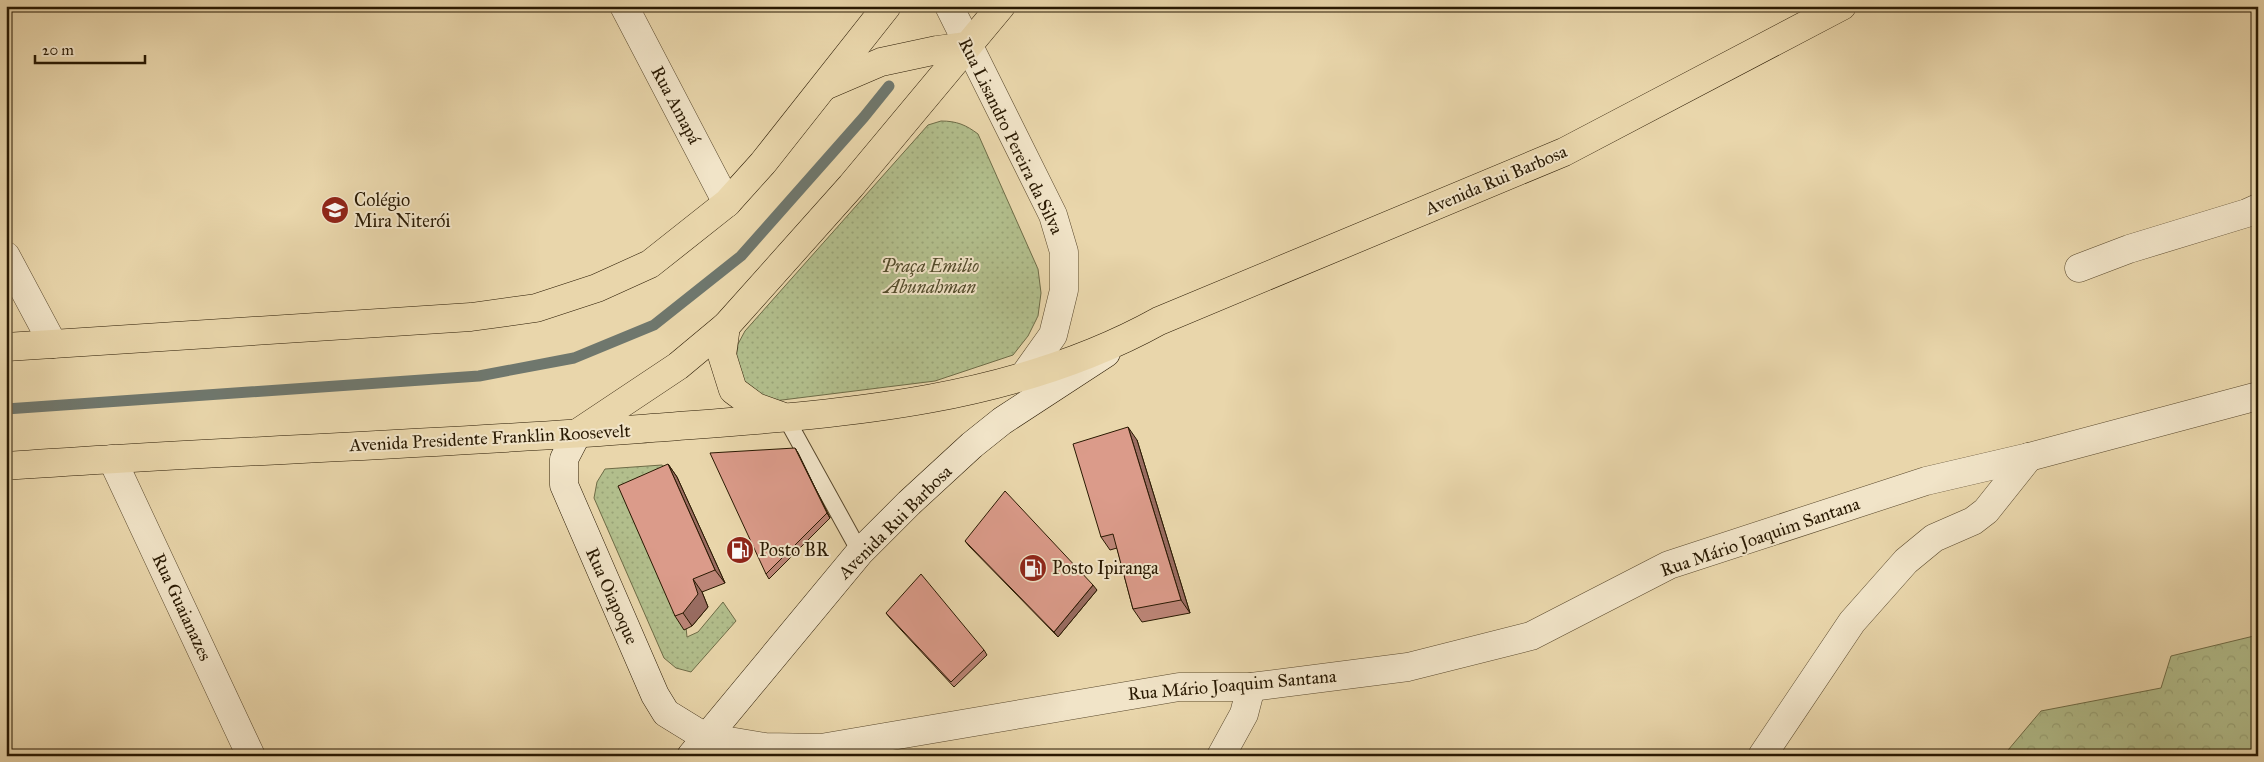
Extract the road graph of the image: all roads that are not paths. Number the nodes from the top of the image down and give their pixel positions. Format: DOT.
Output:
graph roads {
  1 [pos="624,6"];
  2 [pos="887,6"];
  3 [pos="949,6"];
  4 [pos="1001,6"];
  5 [pos="1842,6"];
  6 [pos="967,46"];
  7 [pos="821,88"];
  8 [pos="727,203"];
  9 [pos="2258,208"];
  10 [pos="6,256"];
  11 [pos="2079,268"];
  12 [pos="726,326"];
  13 [pos="1139,332"];
  14 [pos="53,344"];
  15 [pos="6,347"];
  16 [pos="1022,377"];
  17 [pos="972,391"];
  18 [pos="2258,396"];
  19 [pos="786,418"];
  20 [pos="577,434"];
  21 [pos="2028,457"];
  22 [pos="112,459"];
  23 [pos="6,466"];
  24 [pos="860,552"];
  25 [pos="1251,688"];
  26 [pos="698,746"];
  27 [pos="251,756"];
  28 [pos="1221,756"];
  29 [pos="1762,756"];
  1 -- 8 [label="street, Rua Amapá"];
  2 -- 7 [label="main road"];
  3 -- 6 [label="street, Rua Lisandro Pereira da Silva"];
  4 -- 6 [label="main road"];
  5 -- 13 [label="main road, Avenida Rui Barbosa"];
  6 -- 7 [label="main road"];
  6 -- 12 [label="main road"];
  6 -- 16 [label="street, Rua Lisandro Pereira da Silva"];
  7 -- 8 [label="main road"];
  8 -- 14 [label="main road"];
  9 -- 11 [label="street"];
  10 -- 14 [label="street"];
  12 -- 19 [label="main road"];
  12 -- 20 [label="main road"];
  13 -- 16 [label="main road, Avenida Rui Barbosa"];
  13 -- 24 [label="street, Avenida Rui Barbosa"];
  14 -- 15 [label="main road"];
  16 -- 17 [label="main road, Avenida Rui Barbosa"];
  17 -- 19 [label="main road, Avenida Presidente Franklin Roosevelt"];
  18 -- 21 [label="street, Rua Mário Joaquim Santana"];
  19 -- 20 [label="main road, Avenida Presidente Franklin Roosevelt"];
  19 -- 24 [label="lane"];
  20 -- 22 [label="main road, Avenida Presidente Franklin Roosevelt"];
  20 -- 26 [label="street, Rua Oiapoque"];
  21 -- 25 [label="street, Rua Mário Joaquim Santana"];
  21 -- 29 [label="street"];
  22 -- 23 [label="main road, Avenida Presidente Franklin Roosevelt"];
  22 -- 27 [label="street, Rua Guaianazes"];
  24 -- 26 [label="street, Avenida Rui Barbosa"];
  25 -- 26 [label="street, Rua Mário Joaquim Santana"];
  25 -- 28 [label="street"];
}
